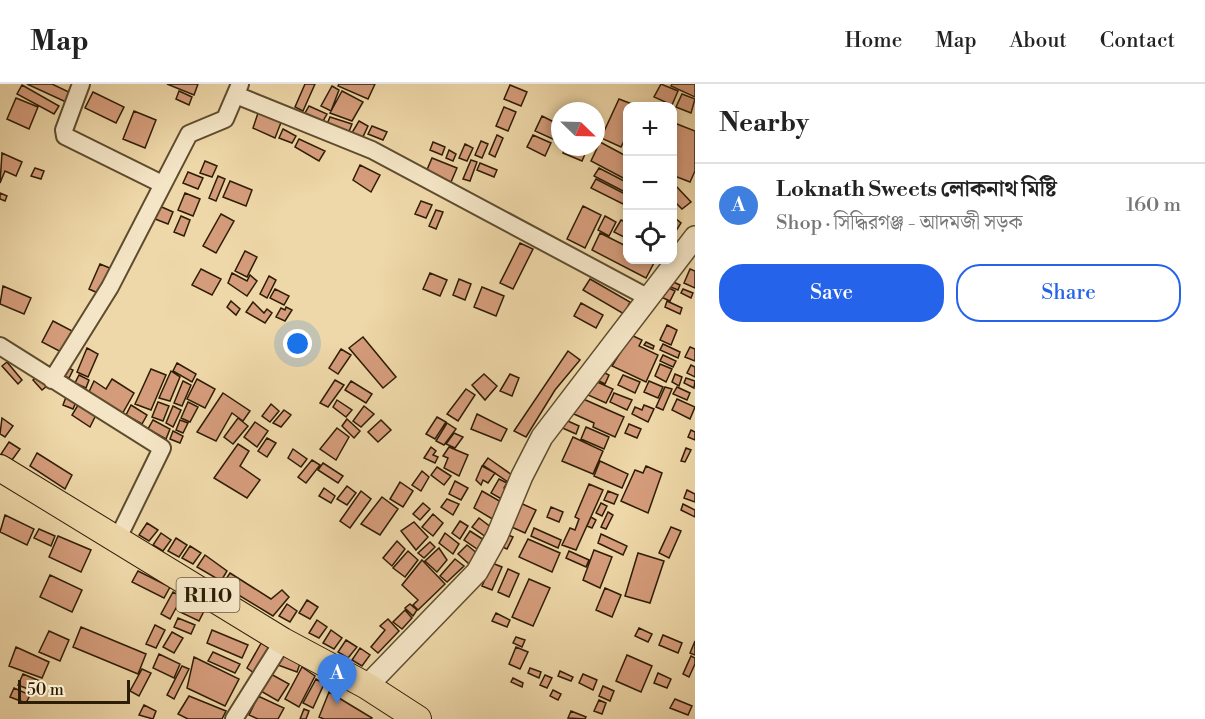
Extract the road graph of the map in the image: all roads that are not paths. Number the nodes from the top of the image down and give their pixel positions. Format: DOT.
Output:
graph roads {
  1 [pos="81,84"];
  2 [pos="238,89"];
  3 [pos="162,184"];
  4 [pos="695,237"];
  5 [pos="647,297"];
  6 [pos="0,346"];
  7 [pos="52,380"];
  8 [pos="0,468"];
  9 [pos="117,540"];
  10 [pos="283,640"];
  11 [pos="367,686"];
  12 [pos="234,719"];
  13 [pos="418,719"];
  1 -- 3 [label="street"];
  2 -- 3 [label="street"];
  2 -- 5 [label="street"];
  3 -- 7 [label="street"];
  4 -- 5 [label="street"];
  5 -- 11 [label="street"];
  6 -- 7 [label="street"];
  7 -- 9 [label="street"];
  8 -- 9 [label="main road, R110"];
  9 -- 10 [label="main road, R110"];
  10 -- 11 [label="main road, R110"];
  10 -- 12 [label="street"];
  11 -- 13 [label="main road, R110"];
}
